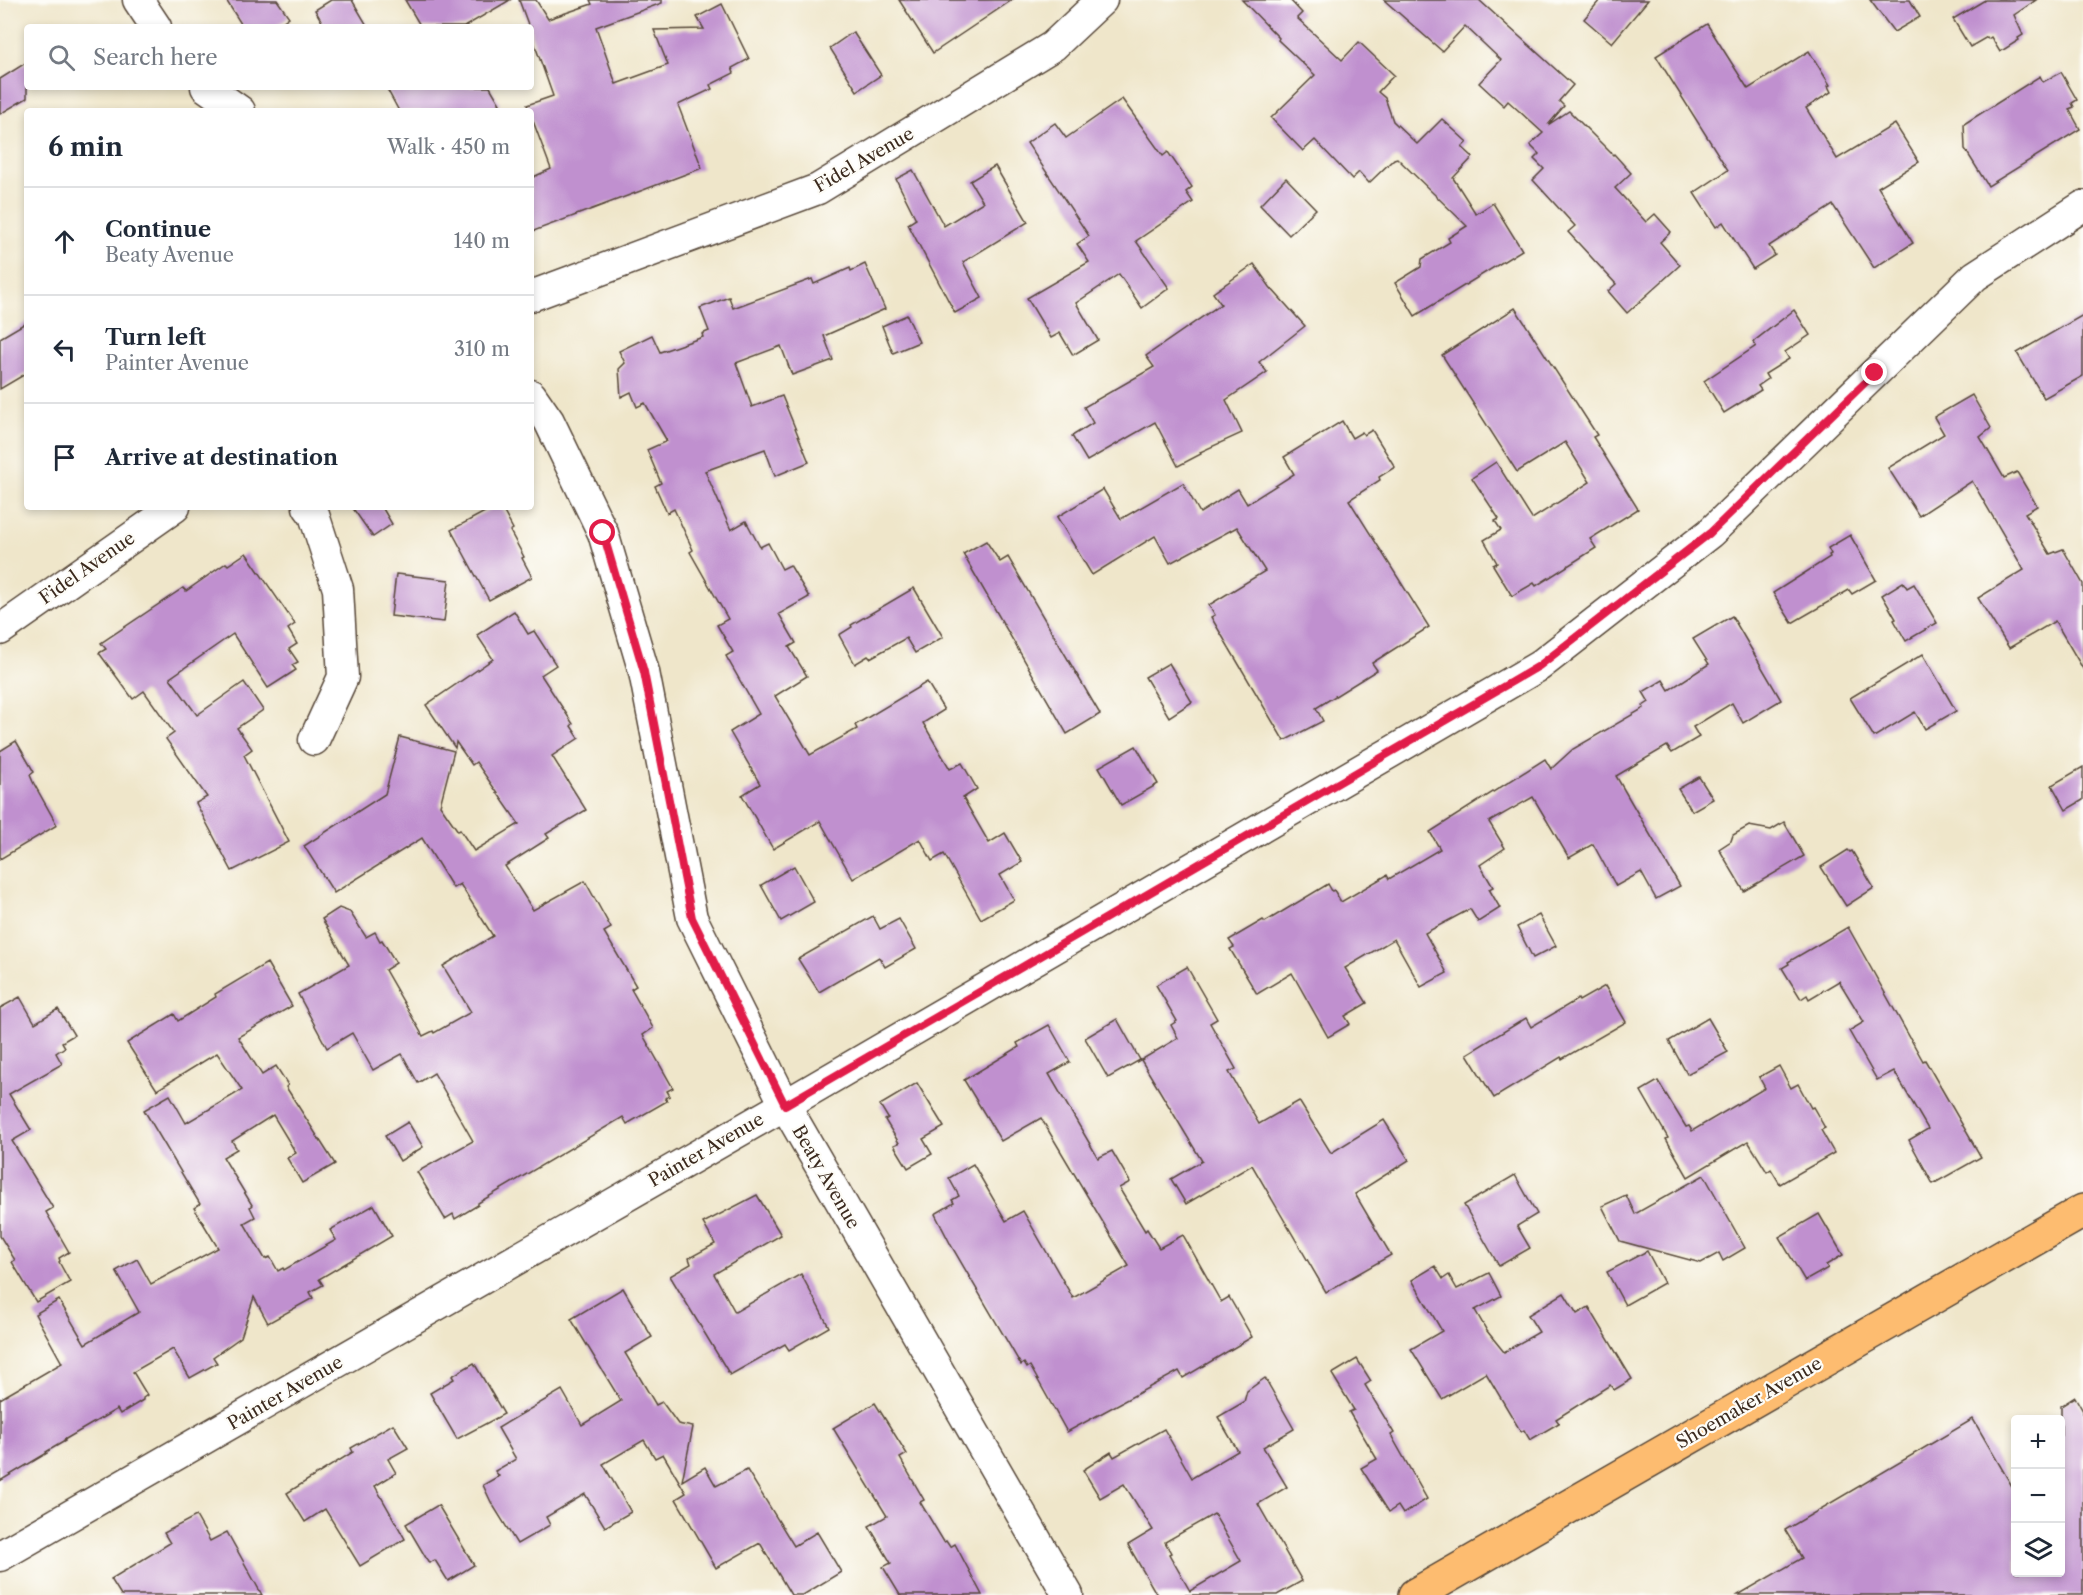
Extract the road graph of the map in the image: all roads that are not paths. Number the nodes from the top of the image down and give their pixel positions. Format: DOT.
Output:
graph roads {
  1 [pos="138,0"];
  2 [pos="1102,0"];
  3 [pos="154,24"];
  4 [pos="210,90"];
  5 [pos="236,108"];
  6 [pos="2083,206"];
  7 [pos="534,295"];
  8 [pos="534,399"];
  9 [pos="171,510"];
  10 [pos="310,510"];
  11 [pos="0,630"];
  12 [pos="314,740"];
  13 [pos="785,1105"];
  14 [pos="2083,1211"];
  15 [pos="0,1556"];
  16 [pos="1068,1595"];
  17 [pos="1415,1595"];
  1 -- 3 [label="street"];
  2 -- 7 [label="street, Fidel Avenue"];
  4 -- 5 [label="street"];
  6 -- 13 [label="street, Painter Avenue"];
  8 -- 13 [label="street, Beaty Avenue"];
  9 -- 11 [label="street, Fidel Avenue"];
  10 -- 12 [label="street"];
  13 -- 15 [label="street, Painter Avenue"];
  13 -- 16 [label="street, Beaty Avenue"];
  14 -- 17 [label="main road, Shoemaker Avenue"];
}
